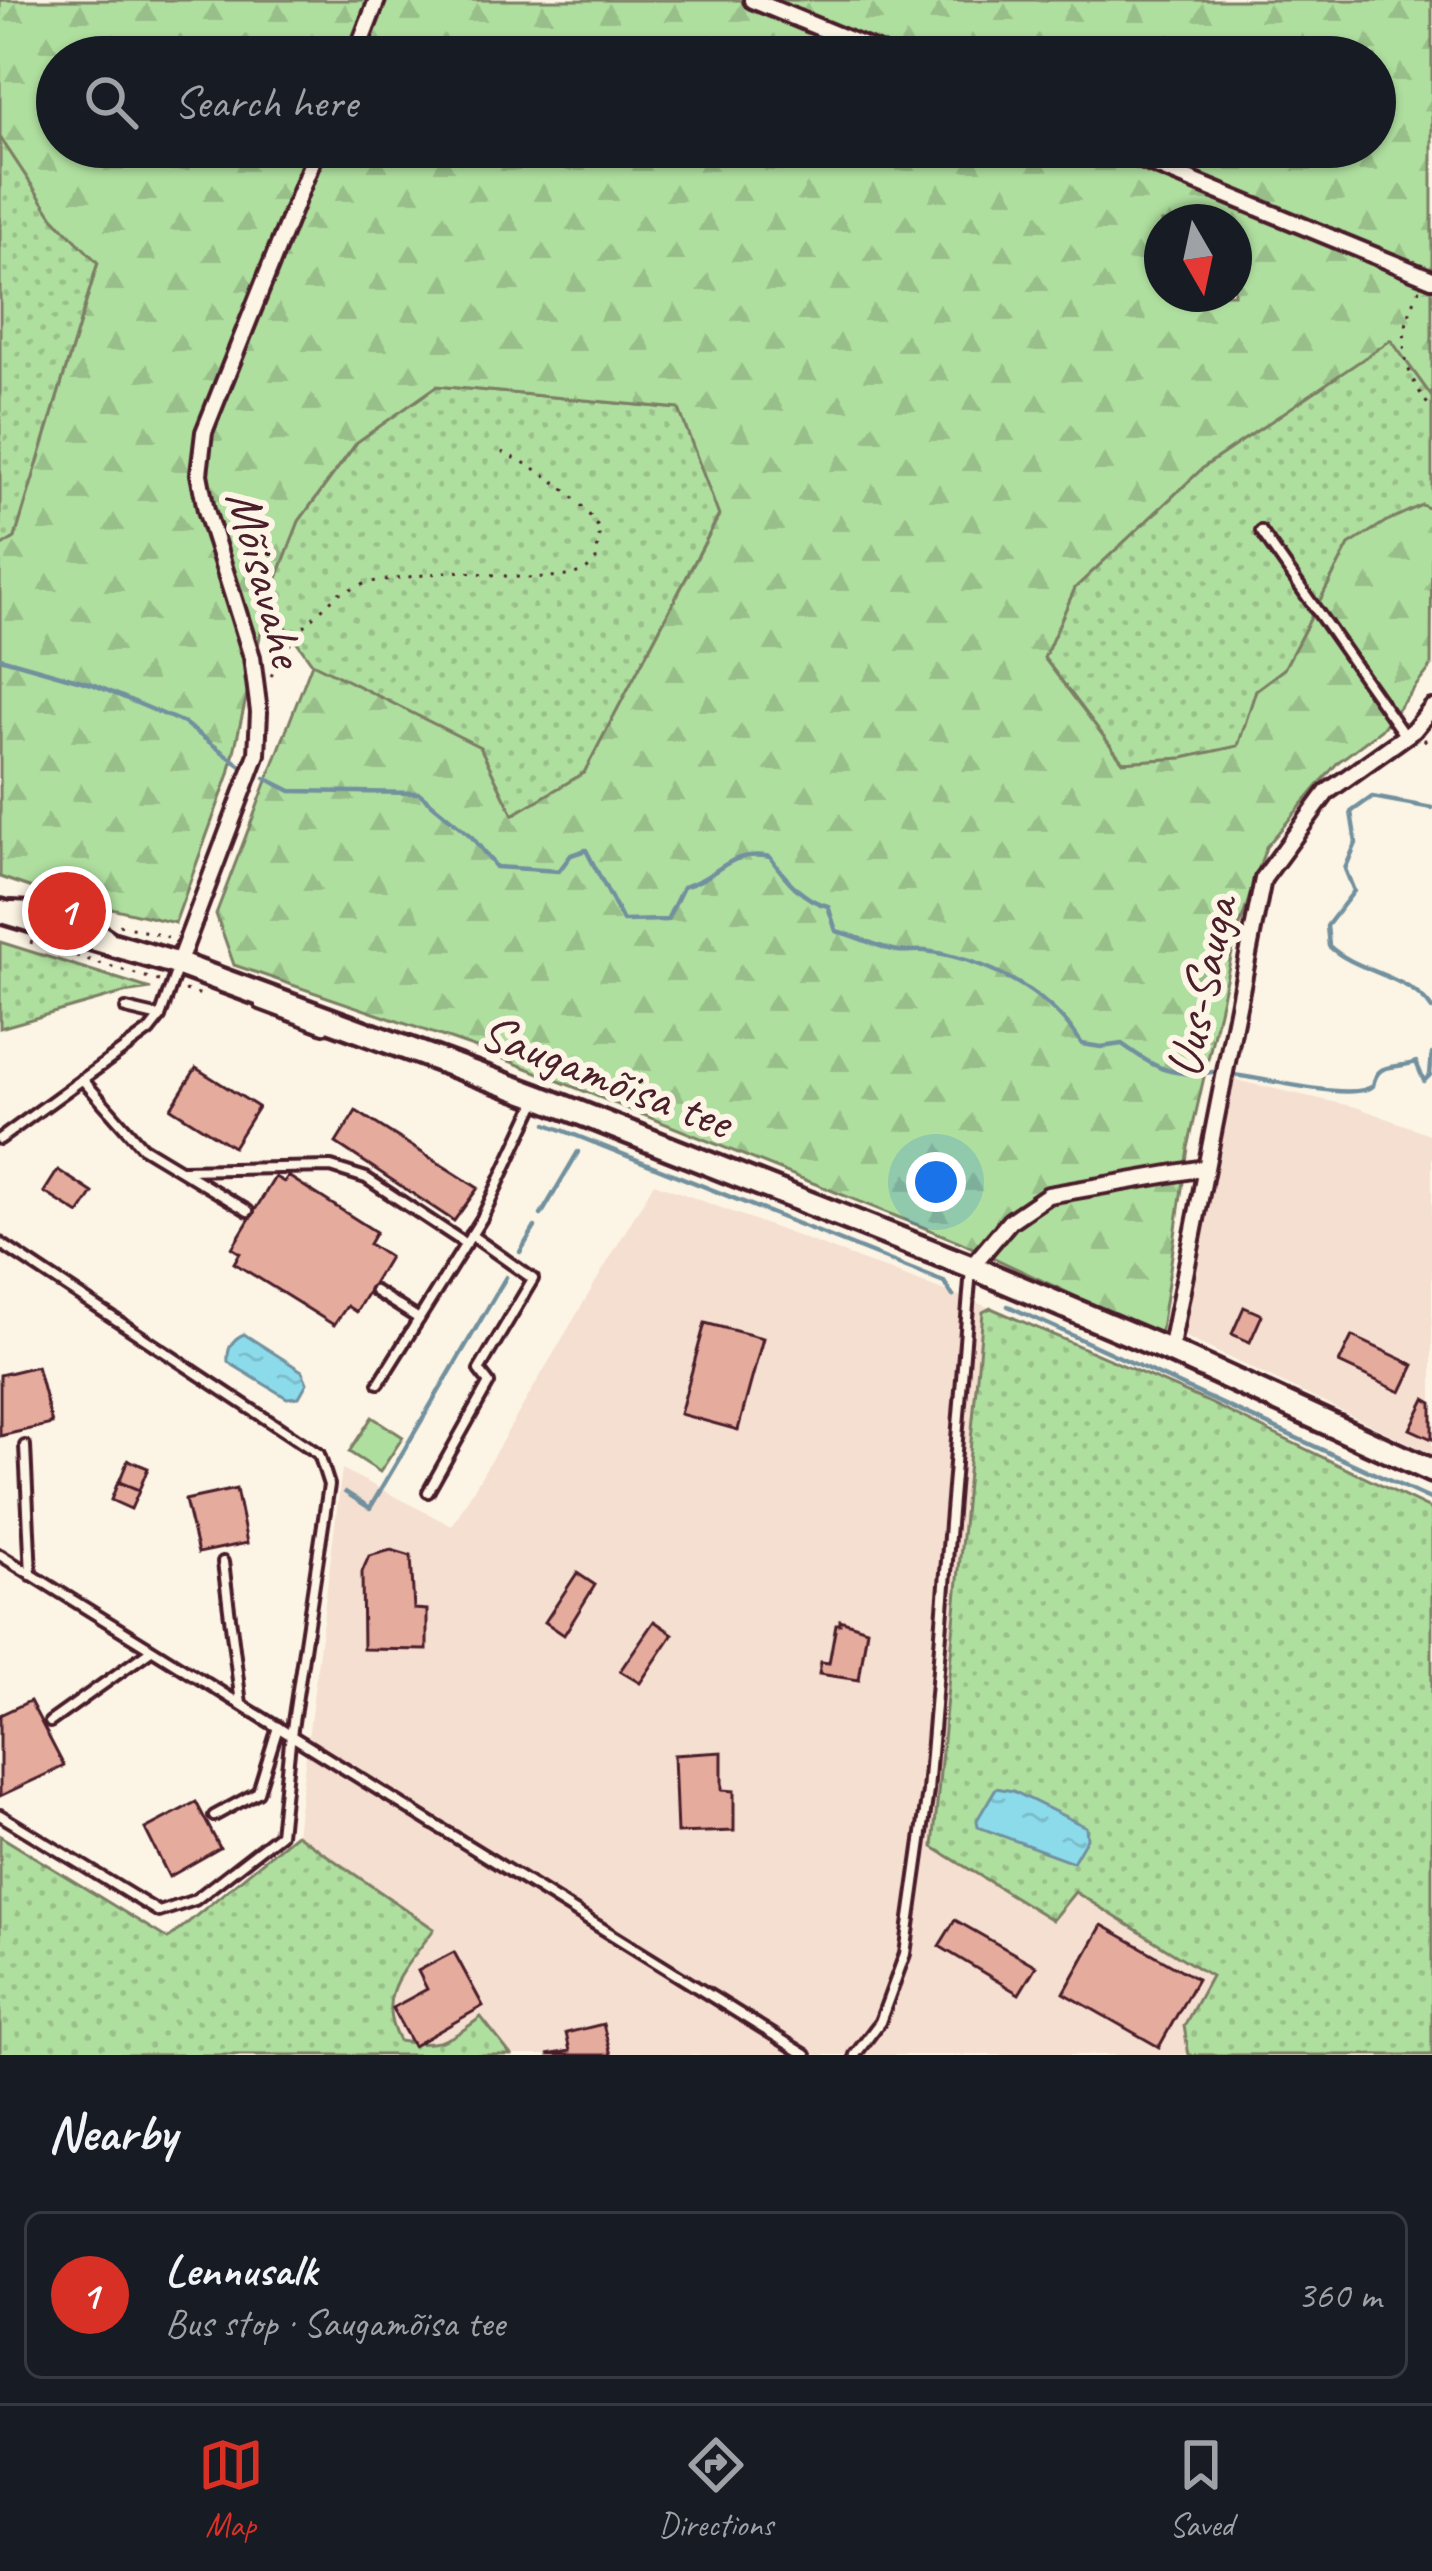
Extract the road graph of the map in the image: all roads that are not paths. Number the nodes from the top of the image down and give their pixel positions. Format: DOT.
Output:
graph roads {
  1 [pos="377,0"];
  2 [pos="752,0"];
  3 [pos="363,36"];
  4 [pos="840,36"];
  5 [pos="310,168"];
  6 [pos="1161,168"];
  7 [pos="1429,278"];
  8 [pos="1261,531"];
  9 [pos="1432,708"];
  10 [pos="1405,736"];
  11 [pos="0,909"];
  12 [pos="174,975"];
  13 [pos="126,1009"];
  14 [pos="160,1017"];
  15 [pos="82,1079"];
  16 [pos="539,1097"];
  17 [pos="0,1138"];
  18 [pos="1204,1168"];
  19 [pos="183,1170"];
  20 [pos="248,1211"];
  21 [pos="472,1234"];
  22 [pos="0,1243"];
  23 [pos="466,1244"];
  24 [pos="971,1267"];
  25 [pos="375,1291"];
  26 [pos="419,1319"];
  27 [pos="1170,1351"];
  28 [pos="379,1383"];
  29 [pos="25,1446"];
  30 [pos="1432,1471"];
  31 [pos="428,1492"];
  32 [pos="0,1556"];
  33 [pos="224,1562"];
  34 [pos="31,1575"];
  35 [pos="152,1649"];
  36 [pos="241,1705"];
  37 [pos="50,1722"];
  38 [pos="278,1726"];
  39 [pos="291,1735"];
  40 [pos="0,1815"];
  41 [pos="214,1816"];
  42 [pos="806,2055"];
  43 [pos="855,2055"];
  1 -- 3 [label="street"];
  2 -- 4 [label="street"];
  5 -- 12 [label="street, Mõisavahe"];
  6 -- 7 [label="street"];
  8 -- 10 [label="lane"];
  9 -- 10 [label="street, Uus-Sauga"];
  10 -- 18 [label="street, Uus-Sauga"];
  11 -- 12 [label="street, Saugamõisa tee"];
  12 -- 14 [label="lane"];
  12 -- 16 [label="street, Saugamõisa tee"];
  13 -- 14 [label="lane"];
  14 -- 15 [label="lane"];
  15 -- 17 [label="lane"];
  15 -- 19 [label="lane"];
  16 -- 21 [label="lane"];
  16 -- 24 [label="street, Saugamõisa tee"];
  18 -- 24 [label="street"];
  18 -- 27 [label="street, Uus-Sauga"];
  19 -- 20 [label="lane"];
  19 -- 23 [label="lane"];
  21 -- 23 [label="lane"];
  21 -- 31 [label="lane"];
  22 -- 39 [label="lane"];
  23 -- 26 [label="lane"];
  24 -- 27 [label="street, Saugamõisa tee"];
  24 -- 43 [label="lane"];
  25 -- 26 [label="lane"];
  26 -- 28 [label="lane"];
  27 -- 30 [label="street, Saugamõisa tee"];
  29 -- 34 [label="lane"];
  32 -- 34 [label="lane"];
  33 -- 36 [label="lane"];
  34 -- 35 [label="lane"];
  35 -- 36 [label="lane"];
  35 -- 37 [label="lane"];
  36 -- 38 [label="lane"];
  38 -- 39 [label="lane"];
  38 -- 41 [label="lane"];
  39 -- 40 [label="lane"];
  39 -- 42 [label="lane"];
}
